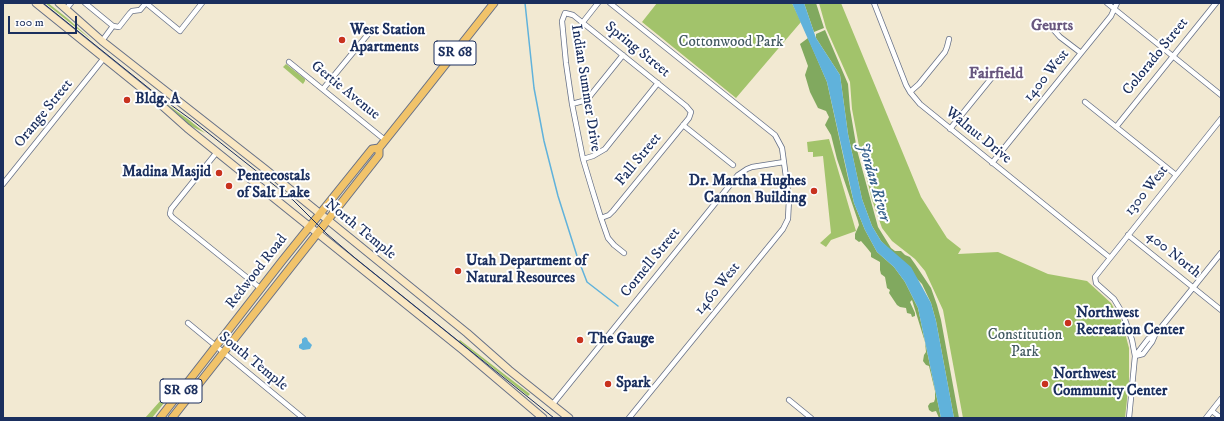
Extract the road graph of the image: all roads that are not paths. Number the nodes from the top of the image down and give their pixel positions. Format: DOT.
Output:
graph roads {
  1 [pos="36,3"];
  2 [pos="59,3"];
  3 [pos="71,3"];
  4 [pos="84,3"];
  5 [pos="146,3"];
  6 [pos="202,3"];
  7 [pos="494,3"];
  8 [pos="598,3"];
  9 [pos="610,3"];
  10 [pos="874,3"];
  11 [pos="1107,3"];
  12 [pos="1117,3"];
  13 [pos="1216,3"];
  14 [pos="66,9"];
  15 [pos="1114,9"];
  16 [pos="565,13"];
  17 [pos="583,22"];
  18 [pos="114,26"];
  19 [pos="1051,27"];
  20 [pos="369,33"];
  21 [pos="949,39"];
  22 [pos="102,41"];
  23 [pos="1081,53"];
  24 [pos="623,55"];
  25 [pos="1173,56"];
  26 [pos="104,58"];
  27 [pos="289,62"];
  28 [pos="998,70"];
  29 [pos="658,83"];
  30 [pos="323,89"];
  31 [pos="910,92"];
  32 [pos="1221,95"];
  33 [pos="1085,102"];
  34 [pos="572,104"];
  35 [pos="691,112"];
  36 [pos="1221,119"];
  37 [pos="683,125"];
  38 [pos="1116,127"];
  39 [pos="950,129"];
  40 [pos="385,140"];
  41 [pos="379,148"];
  42 [pos="217,152"];
  43 [pos="583,159"];
  44 [pos="784,162"];
  45 [pos="992,162"];
  46 [pos="733,166"];
  47 [pos="1176,175"];
  48 [pos="3,184"];
  49 [pos="320,214"];
  50 [pos="601,218"];
  51 [pos="327,220"];
  52 [pos="310,226"];
  53 [pos="318,232"];
  54 [pos="1128,235"];
  55 [pos="624,253"];
  56 [pos="1221,253"];
  57 [pos="1110,257"];
  58 [pos="260,288"];
  59 [pos="1193,288"];
  60 [pos="1221,310"];
  61 [pos="188,323"];
  62 [pos="216,347"];
  63 [pos="223,353"];
  64 [pos="1135,356"];
  65 [pos="1221,399"];
  66 [pos="789,400"];
  67 [pos="552,405"];
  68 [pos="1212,410"];
  69 [pos="809,417"];
  70 [pos="160,418"];
  71 [pos="172,418"];
  72 [pos="303,418"];
  73 [pos="543,418"];
  74 [pos="569,418"];
  75 [pos="629,418"];
  76 [pos="1129,418"];
  77 [pos="1206,418"];
  78 [pos="1221,418"];
  1 -- 26 [label="main road, North Temple"];
  2 -- 14 [label="main road, North Temple"];
  3 -- 14 [label="street"];
  4 -- 18 [label="street"];
  5 -- 6 [label="street"];
  5 -- 18 [label="street"];
  7 -- 40 [label="main road, Redwood Road / SR 68"];
  8 -- 17 [label="street"];
  9 -- 44 [label="street, 1460 West"];
  10 -- 31 [label="street, Walnut Drive"];
  11 -- 15 [label="street"];
  12 -- 15 [label="street, 1400 West"];
  13 -- 25 [label="street, Colorado Street"];
  14 -- 22 [label="main road, North Temple"];
  15 -- 23 [label="street, 1400 West"];
  15 -- 25 [label="street"];
  16 -- 17 [label="street, Spring Street"];
  16 -- 34 [label="street, Indian Summer Drive"];
  17 -- 24 [label="street, Spring Street"];
  18 -- 22 [label="street"];
  19 -- 23 [label="street"];
  20 -- 30 [label="street"];
  21 -- 31 [label="street"];
  22 -- 49 [label="main road, North Temple"];
  23 -- 45 [label="street, 1400 West"];
  24 -- 29 [label="street, Spring Street"];
  24 -- 34 [label="street"];
  25 -- 32 [label="street"];
  25 -- 38 [label="street, Colorado Street"];
  26 -- 42 [label="main road, North Temple"];
  26 -- 48 [label="street, Orange Street"];
  27 -- 30 [label="street, Gertie Avenue"];
  28 -- 39 [label="street"];
  29 -- 35 [label="street, Spring Street"];
  29 -- 43 [label="street"];
  30 -- 40 [label="street, Gertie Avenue"];
  31 -- 39 [label="street, Walnut Drive"];
  33 -- 38 [label="street"];
  34 -- 43 [label="street, Indian Summer Drive"];
  35 -- 37 [label="street, Fall Street"];
  36 -- 47 [label="street, 1300 West"];
  37 -- 46 [label="street"];
  37 -- 50 [label="street, Fall Street"];
  38 -- 47 [label="street"];
  39 -- 45 [label="street, Walnut Drive"];
  40 -- 41 [label="main road, Redwood Road / SR 68"];
  41 -- 49 [label="main road, Redwood Road / SR 68"];
  41 -- 51 [label="main road, Redwood Road / SR 68"];
  42 -- 52 [label="main road, North Temple"];
  42 -- 58 [label="street"];
  43 -- 50 [label="street, Indian Summer Drive"];
  44 -- 67 [label="street, Cornell Street"];
  44 -- 75 [label="street, 1460 West"];
  45 -- 57 [label="street, Walnut Drive"];
  47 -- 54 [label="street, 1300 West"];
  49 -- 51 [label="main road, North Temple"];
  49 -- 52 [label="main road, Redwood Road / SR 68"];
  50 -- 55 [label="street, Indian Summer Drive"];
  51 -- 53 [label="main road, Redwood Road / SR 68"];
  51 -- 67 [label="main road, North Temple"];
  52 -- 53 [label="main road, North Temple"];
  52 -- 58 [label="main road, Redwood Road / SR 68"];
  53 -- 63 [label="main road, Redwood Road / SR 68"];
  53 -- 73 [label="main road, North Temple"];
  54 -- 57 [label="street, 1300 West"];
  54 -- 59 [label="street, 400 North"];
  56 -- 59 [label="street"];
  57 -- 64 [label="street, 1300 West"];
  58 -- 62 [label="main road, Redwood Road / SR 68"];
  59 -- 60 [label="street, 400 North"];
  59 -- 64 [label="street"];
  61 -- 62 [label="street, South Temple"];
  62 -- 63 [label="street, South Temple"];
  62 -- 70 [label="main road, Redwood Road / SR 68"];
  63 -- 71 [label="main road, Redwood Road / SR 68"];
  63 -- 72 [label="street, South Temple"];
  64 -- 76 [label="street"];
  65 -- 68 [label="street"];
  66 -- 69 [label="street"];
  67 -- 74 [label="main road, North Temple"];
  68 -- 77 [label="street"];
  68 -- 78 [label="street"];
}
